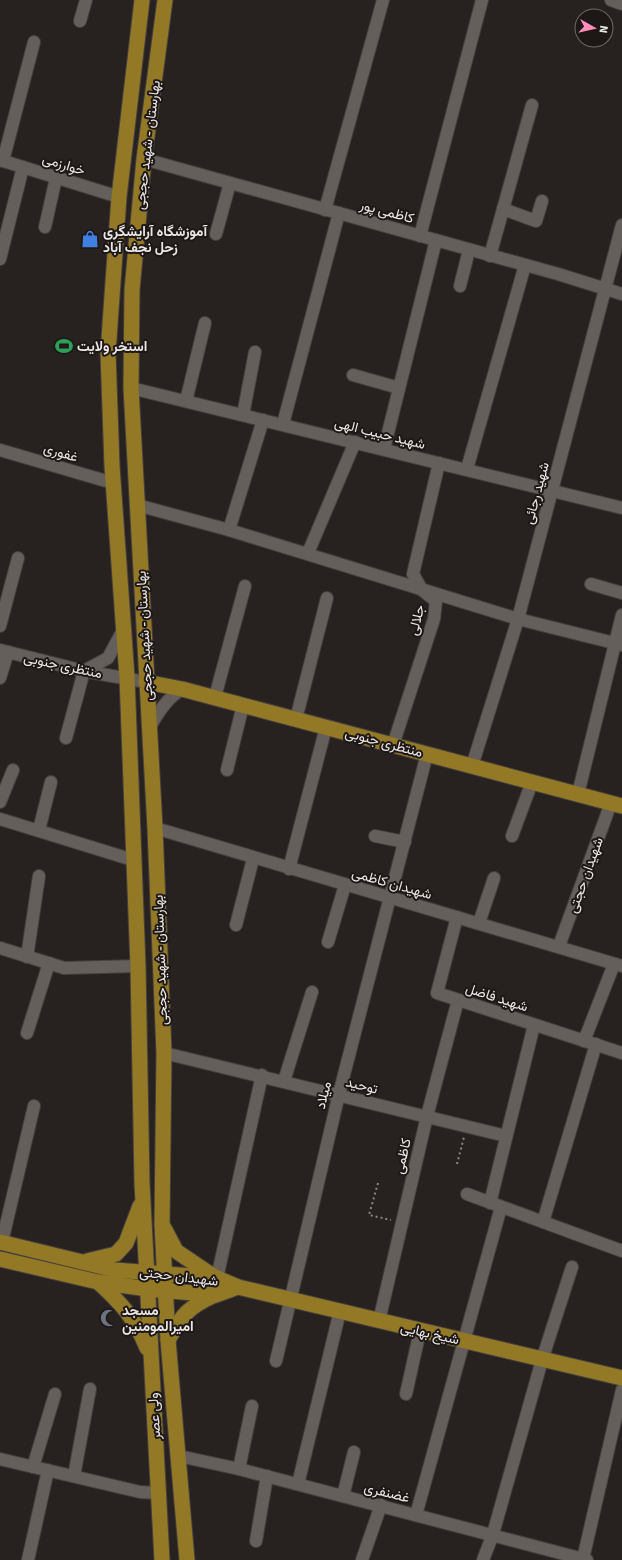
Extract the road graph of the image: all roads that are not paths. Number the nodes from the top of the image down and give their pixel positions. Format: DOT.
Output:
graph roads {
  1 [pos="86,0"];
  2 [pos="142,0"];
  3 [pos="165,0"];
  4 [pos="383,0"];
  5 [pos="482,0"];
  6 [pos="611,0"];
  7 [pos="622,4"];
  8 [pos="80,21"];
  9 [pos="34,42"];
  10 [pos="532,105"];
  11 [pos="144,159"];
  12 [pos="2,160"];
  13 [pos="23,167"];
  14 [pos="56,178"];
  15 [pos="230,183"];
  16 [pos="119,197"];
  17 [pos="542,200"];
  18 [pos="503,209"];
  19 [pos="325,210"];
  20 [pos="339,214"];
  21 [pos="45,227"];
  22 [pos="621,233"];
  23 [pos="216,234"];
  24 [pos="420,236"];
  25 [pos="436,240"];
  26 [pos="469,250"];
  27 [pos="490,256"];
  28 [pos="0,259"];
  29 [pos="525,265"];
  30 [pos="460,286"];
  31 [pos="605,289"];
  32 [pos="622,294"];
  33 [pos="205,324"];
  34 [pos="255,352"];
  35 [pos="353,375"];
  36 [pos="131,388"];
  37 [pos="399,388"];
  38 [pos="186,401"];
  39 [pos="243,415"];
  40 [pos="263,420"];
  41 [pos="282,424"];
  42 [pos="355,442"];
  43 [pos="384,449"];
  44 [pos="0,450"];
  45 [pos="439,463"];
  46 [pos="467,469"];
  47 [pos="113,483"];
  48 [pos="552,490"];
  49 [pos="137,505"];
  50 [pos="622,508"];
  51 [pos="229,530"];
  52 [pos="308,554"];
  53 [pos="18,558"];
  54 [pos="591,584"];
  55 [pos="245,586"];
  56 [pos="422,590"];
  57 [pos="622,593"];
  58 [pos="327,598"];
  59 [pos="622,615"];
  60 [pos="518,619"];
  61 [pos="0,626"];
  62 [pos="123,630"];
  63 [pos="618,645"];
  64 [pos="4,651"];
  65 [pos="84,671"];
  66 [pos="127,677"];
  67 [pos="0,678"];
  68 [pos="146,682"];
  69 [pos="182,689"];
  70 [pos="215,698"];
  71 [pos="243,705"];
  72 [pos="296,719"];
  73 [pos="326,727"];
  74 [pos="149,728"];
  75 [pos="66,738"];
  76 [pos="393,745"];
  77 [pos="427,754"];
  78 [pos="472,766"];
  79 [pos="13,770"];
  80 [pos="227,770"];
  81 [pos="51,782"];
  82 [pos="532,782"];
  83 [pos="578,794"];
  84 [pos="0,802"];
  85 [pos="617,804"];
  86 [pos="0,819"];
  87 [pos="154,828"];
  88 [pos="38,830"];
  89 [pos="375,836"];
  90 [pos="512,836"];
  91 [pos="405,842"];
  92 [pos="253,859"];
  93 [pos="133,860"];
  94 [pos="289,869"];
  95 [pos="39,876"];
  96 [pos="494,878"];
  97 [pos="345,885"];
  98 [pos="390,898"];
  99 [pos="458,917"];
  100 [pos="479,923"];
  101 [pos="236,925"];
  102 [pos="328,942"];
  103 [pos="559,946"];
  104 [pos="0,948"];
  105 [pos="27,957"];
  106 [pos="49,963"];
  107 [pos="618,965"];
  108 [pos="138,966"];
  109 [pos="312,992"];
  110 [pos="458,1000"];
  111 [pos="534,1025"];
  112 [pos="27,1033"];
  113 [pos="590,1043"];
  114 [pos="164,1053"];
  115 [pos="622,1053"];
  116 [pos="262,1075"];
  117 [pos="284,1081"];
  118 [pos="339,1094"];
  119 [pos="34,1106"];
  120 [pos="427,1116"];
  121 [pos="506,1136"];
  122 [pos="142,1183"];
  123 [pos="467,1194"];
  124 [pos="495,1205"];
  125 [pos="543,1222"];
  126 [pos="162,1224"];
  127 [pos="1,1242"];
  128 [pos="622,1250"];
  129 [pos="0,1259"];
  130 [pos="81,1262"];
  131 [pos="572,1267"];
  132 [pos="148,1271"];
  133 [pos="165,1274"];
  134 [pos="217,1278"];
  135 [pos="98,1282"];
  136 [pos="238,1287"];
  137 [pos="148,1289"];
  138 [pos="166,1290"];
  139 [pos="216,1295"];
  140 [pos="291,1300"];
  141 [pos="340,1312"];
  142 [pos="380,1321"];
  143 [pos="420,1330"];
  144 [pos="168,1340"];
  145 [pos="464,1341"];
  146 [pos="151,1360"];
  147 [pos="542,1360"];
  148 [pos="276,1361"];
  149 [pos="622,1378"];
  150 [pos="90,1389"];
  151 [pos="622,1390"];
  152 [pos="55,1394"];
  153 [pos="406,1394"];
  154 [pos="252,1406"];
  155 [pos="354,1452"];
  156 [pos="179,1456"];
  157 [pos="0,1459"];
  158 [pos="33,1467"];
  159 [pos="239,1469"];
  160 [pos="48,1470"];
  161 [pos="74,1476"];
  162 [pos="267,1476"];
  163 [pos="298,1484"];
  164 [pos="158,1493"];
  165 [pos="343,1496"];
  166 [pos="381,1505"];
  167 [pos="416,1514"];
  168 [pos="493,1534"];
  169 [pos="256,1541"];
  170 [pos="552,1556"];
  171 [pos="28,1560"];
  172 [pos="162,1560"];
  173 [pos="187,1560"];
  174 [pos="362,1560"];
  175 [pos="483,1560"];
  176 [pos="585,1560"];
  1 -- 8 [label="street"];
  2 -- 16 [label="main road, بهارستان - شهید حججی"];
  3 -- 11 [label="main road, بهارستان - شهید حججی"];
  4 -- 19 [label="street"];
  5 -- 24 [label="street"];
  6 -- 7 [label="street"];
  9 -- 12 [label="street"];
  10 -- 18 [label="street"];
  11 -- 15 [label="street, کاظمی پور"];
  11 -- 36 [label="main road, بهارستان - شهید حججی"];
  12 -- 13 [label="street, خوارزمی"];
  13 -- 14 [label="street, خوارزمی"];
  13 -- 28 [label="street"];
  14 -- 16 [label="street, خوارزمی"];
  14 -- 21 [label="street"];
  15 -- 19 [label="street, کاظمی پور"];
  15 -- 23 [label="street"];
  16 -- 47 [label="main road, بهارستان - شهید حججی"];
  17 -- 18 [label="street"];
  18 -- 27 [label="street"];
  19 -- 20 [label="street, کاظمی پور"];
  20 -- 24 [label="street, کاظمی پور"];
  20 -- 41 [label="street"];
  22 -- 31 [label="street, شهید رجائی"];
  24 -- 25 [label="street, کاظمی پور"];
  25 -- 26 [label="street, کاظمی پور"];
  25 -- 37 [label="street"];
  26 -- 27 [label="street, کاظمی پور"];
  26 -- 30 [label="street"];
  27 -- 29 [label="street, کاظمی پور"];
  29 -- 31 [label="street, کاظمی پور"];
  29 -- 46 [label="street"];
  31 -- 32 [label="street, کاظمی پور"];
  31 -- 48 [label="street, شهید رجائی"];
  33 -- 38 [label="street"];
  34 -- 39 [label="street"];
  35 -- 37 [label="street"];
  36 -- 38 [label="street, شهید حبیب الهی"];
  36 -- 49 [label="main road, بهارستان - شهید حججی"];
  37 -- 43 [label="street"];
  38 -- 39 [label="street, شهید حبیب الهی"];
  39 -- 40 [label="street, شهید حبیب الهی"];
  40 -- 41 [label="street, شهید حبیب الهی"];
  40 -- 51 [label="street"];
  41 -- 42 [label="street, شهید حبیب الهی"];
  42 -- 43 [label="street, شهید حبیب الهی"];
  42 -- 52 [label="street"];
  43 -- 45 [label="street, شهید حبیب الهی"];
  44 -- 47 [label="street, غفوری"];
  45 -- 46 [label="street, شهید حبیب الهی"];
  45 -- 56 [label="street, جلالی"];
  46 -- 48 [label="street, شهید حبیب الهی"];
  47 -- 62 [label="main road, بهارستان - شهید حججی"];
  48 -- 50 [label="street, شهید حبیب الهی"];
  48 -- 60 [label="street, شهید رجائی"];
  49 -- 51 [label="street"];
  49 -- 68 [label="main road, بهارستان - شهید حججی"];
  51 -- 52 [label="street"];
  52 -- 56 [label="street"];
  53 -- 61 [label="street"];
  54 -- 57 [label="street"];
  55 -- 70 [label="street"];
  56 -- 60 [label="street"];
  56 -- 76 [label="street, جلالی"];
  58 -- 72 [label="street"];
  59 -- 63 [label="street"];
  60 -- 63 [label="street"];
  60 -- 78 [label="street, شهید رجائی"];
  62 -- 65 [label="street"];
  62 -- 66 [label="main road, بهارستان - شهید حججی"];
  63 -- 83 [label="street"];
  64 -- 65 [label="street, منتظری جنوبی"];
  64 -- 67 [label="street"];
  65 -- 66 [label="street, منتظری جنوبی"];
  65 -- 75 [label="street"];
  66 -- 68 [label="street, منتظری جنوبی"];
  66 -- 93 [label="main road, بهارستان - شهید حججی"];
  68 -- 69 [label="main road, منتظری جنوبی"];
  68 -- 74 [label="main road, بهارستان - شهید حججی"];
  69 -- 70 [label="main road, منتظری جنوبی"];
  69 -- 74 [label="street"];
  70 -- 71 [label="main road, منتظری جنوبی"];
  71 -- 72 [label="main road, منتظری جنوبی"];
  71 -- 80 [label="street"];
  72 -- 73 [label="main road, منتظری جنوبی"];
  73 -- 76 [label="main road, منتظری جنوبی"];
  73 -- 94 [label="street"];
  74 -- 87 [label="main road, بهارستان - شهید حججی"];
  76 -- 77 [label="main road, منتظری جنوبی"];
  77 -- 78 [label="main road, منتظری جنوبی"];
  77 -- 91 [label="street, میلاد"];
  78 -- 82 [label="main road, منتظری جنوبی"];
  79 -- 84 [label="street"];
  81 -- 88 [label="street"];
  82 -- 83 [label="main road, منتظری جنوبی"];
  82 -- 90 [label="street"];
  83 -- 85 [label="main road, منتظری جنوبی"];
  85 -- 103 [label="street, شهیدان حجتی"];
  86 -- 88 [label="street"];
  87 -- 92 [label="street, شهیدان کاظمی"];
  87 -- 114 [label="main road, بهارستان - شهید حججی"];
  88 -- 93 [label="street"];
  89 -- 91 [label="street"];
  91 -- 98 [label="street, میلاد"];
  92 -- 94 [label="street, شهیدان کاظمی"];
  92 -- 101 [label="street"];
  93 -- 108 [label="main road, بهارستان - شهید حججی"];
  94 -- 97 [label="street, شهیدان کاظمی"];
  95 -- 105 [label="street"];
  96 -- 100 [label="street"];
  97 -- 98 [label="street, شهیدان کاظمی"];
  97 -- 102 [label="street"];
  98 -- 99 [label="street, شهیدان کاظمی"];
  98 -- 118 [label="street, میلاد"];
  99 -- 100 [label="street, شهیدان کاظمی"];
  99 -- 110 [label="street, شهید فاضل"];
  100 -- 103 [label="street, شهیدان کاظمی"];
  103 -- 107 [label="street, شهیدان کاظمی"];
  104 -- 105 [label="street"];
  105 -- 106 [label="street"];
  106 -- 108 [label="street"];
  106 -- 112 [label="street"];
  107 -- 113 [label="street"];
  108 -- 122 [label="main road, بهارستان - شهید حججی"];
  109 -- 117 [label="street"];
  110 -- 111 [label="street, شهید فاضل"];
  110 -- 120 [label="street, کاظمی"];
  111 -- 113 [label="street, شهید فاضل"];
  111 -- 121 [label="street"];
  113 -- 115 [label="street, شهید فاضل"];
  113 -- 125 [label="street"];
  114 -- 116 [label="street, توحید"];
  114 -- 126 [label="main road, بهارستان - شهید حججی"];
  116 -- 117 [label="street, توحید"];
  116 -- 134 [label="street"];
  117 -- 118 [label="street, توحید"];
  118 -- 120 [label="street, توحید"];
  118 -- 140 [label="street, میلاد"];
  119 -- 127 [label="street"];
  120 -- 121 [label="street, توحید"];
  120 -- 142 [label="street, کاظمی"];
  121 -- 124 [label="street"];
  122 -- 130 [label="main road"];
  122 -- 132 [label="main road, بهارستان - شهید حججی"];
  123 -- 124 [label="street"];
  124 -- 125 [label="street"];
  124 -- 145 [label="street"];
  125 -- 128 [label="street"];
  126 -- 133 [label="main road, بهارستان - شهید حججی"];
  126 -- 134 [label="main road"];
  127 -- 130 [label="main road, شهیدان حجتی"];
  129 -- 135 [label="main road, شهیدان حجتی"];
  130 -- 132 [label="main road, شهیدان حجتی"];
  131 -- 147 [label="street"];
  132 -- 133 [label="main road, شهیدان حجتی"];
  132 -- 137 [label="main road, ولی عصر"];
  133 -- 134 [label="main road, شهیدان حجتی"];
  133 -- 138 [label="main road, ولی عصر"];
  134 -- 136 [label="main road, شهیدان حجتی"];
  135 -- 137 [label="main road, شهیدان حجتی"];
  135 -- 146 [label="main road"];
  136 -- 139 [label="main road, شهیدان حجتی"];
  136 -- 140 [label="main road, شیخ بهایی"];
  137 -- 138 [label="main road, شهیدان حجتی"];
  137 -- 146 [label="main road, ولی عصر"];
  138 -- 139 [label="main road, شهیدان حجتی"];
  138 -- 144 [label="main road, ولی عصر"];
  139 -- 144 [label="main road"];
  140 -- 141 [label="main road, شیخ بهایی"];
  140 -- 148 [label="street, میلاد"];
  141 -- 142 [label="main road, شیخ بهایی"];
  141 -- 163 [label="street"];
  142 -- 143 [label="main road, شیخ بهایی"];
  143 -- 145 [label="main road, شیخ بهایی"];
  143 -- 153 [label="street"];
  144 -- 156 [label="main road, ولی عصر"];
  145 -- 147 [label="main road, شیخ بهایی"];
  145 -- 167 [label="street"];
  146 -- 164 [label="main road, ولی عصر"];
  147 -- 149 [label="main road, شیخ بهایی"];
  147 -- 168 [label="street"];
  150 -- 161 [label="street"];
  151 -- 176 [label="street"];
  152 -- 158 [label="street"];
  154 -- 159 [label="street"];
  155 -- 165 [label="street"];
  156 -- 159 [label="street, غضنفری"];
  156 -- 173 [label="main road, ولی عصر"];
  157 -- 158 [label="street"];
  158 -- 160 [label="street"];
  159 -- 162 [label="street, غضنفری"];
  160 -- 161 [label="street"];
  160 -- 171 [label="street"];
  161 -- 164 [label="street"];
  162 -- 163 [label="street, غضنفری"];
  162 -- 169 [label="street"];
  163 -- 165 [label="street, غضنفری"];
  164 -- 172 [label="main road, ولی عصر"];
  165 -- 166 [label="street, غضنفری"];
  166 -- 167 [label="street, غضنفری"];
  166 -- 174 [label="street"];
  167 -- 168 [label="street, غضنفری"];
  168 -- 170 [label="street, غضنفری"];
  168 -- 175 [label="street"];
  170 -- 176 [label="street, غضنفری"];
}
